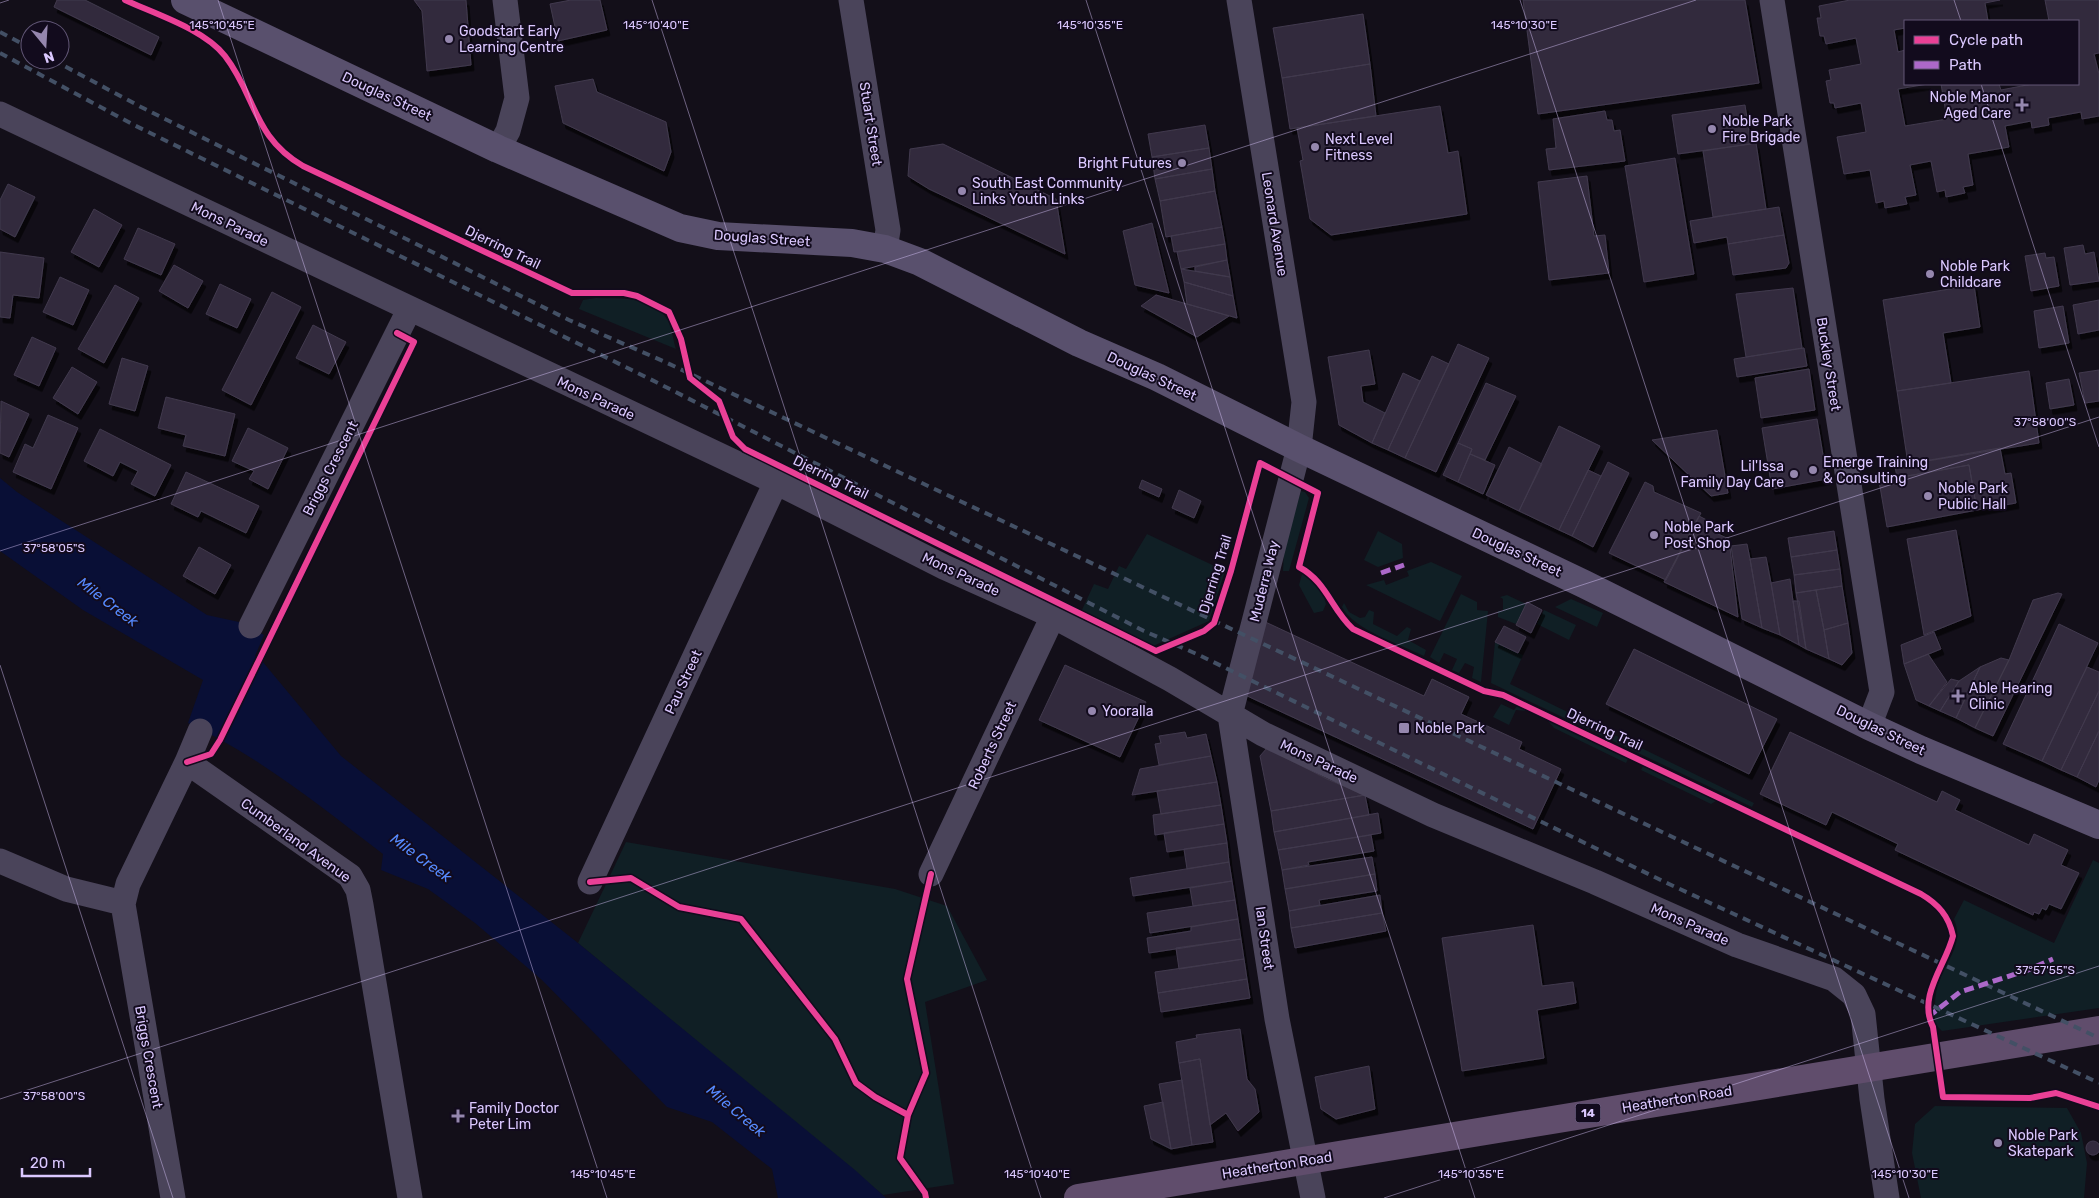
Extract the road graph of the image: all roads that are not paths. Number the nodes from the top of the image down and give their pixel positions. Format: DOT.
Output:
graph roads {
  1 [pos="185,0"];
  2 [pos="505,0"];
  3 [pos="851,0"];
  4 [pos="1239,0"];
  5 [pos="1772,0"];
  6 [pos="0,114"];
  7 [pos="498,149"];
  8 [pos="885,249"];
  9 [pos="409,310"];
  10 [pos="1299,448"];
  11 [pos="776,482"];
  12 [pos="1053,616"];
  13 [pos="251,626"];
  14 [pos="1230,714"];
  15 [pos="1870,726"];
  16 [pos="200,732"];
  17 [pos="187,762"];
  18 [pos="2099,825"];
  19 [pos="0,861"];
  20 [pos="931,874"];
  21 [pos="590,882"];
  22 [pos="124,910"];
  23 [pos="2099,1030"];
  24 [pos="1868,1068"];
  25 [pos="1307,1160"];
  26 [pos="173,1198"];
  27 [pos="410,1198"];
  28 [pos="1078,1198"];
  29 [pos="1313,1198"];
  30 [pos="1887,1198"];
  1 -- 7 [label="main road, Douglas Street"];
  2 -- 7 [label="street"];
  3 -- 8 [label="street, Stuart Street"];
  4 -- 10 [label="street, Leonard Avenue"];
  5 -- 15 [label="street, Buckley Street"];
  6 -- 9 [label="street, Mons Parade"];
  7 -- 8 [label="main road, Douglas Street"];
  8 -- 10 [label="main road, Douglas Street"];
  9 -- 11 [label="street, Mons Parade"];
  9 -- 13 [label="street, Briggs Crescent"];
  10 -- 14 [label="street, Muderra Way"];
  10 -- 15 [label="main road, Douglas Street"];
  11 -- 12 [label="street, Mons Parade"];
  11 -- 21 [label="street, Pau Street"];
  12 -- 14 [label="street, Mons Parade"];
  12 -- 20 [label="street, Roberts Street"];
  14 -- 24 [label="street, Mons Parade"];
  14 -- 25 [label="street, Ian Street"];
  15 -- 18 [label="main road, Douglas Street"];
  16 -- 17 [label="street"];
  17 -- 22 [label="street"];
  17 -- 27 [label="street, Cumberland Avenue"];
  19 -- 22 [label="street"];
  22 -- 26 [label="street, Briggs Crescent"];
  23 -- 24 [label="main road, Heatherton Road / 14"];
  24 -- 25 [label="main road, Heatherton Road / 14"];
  24 -- 30 [label="street, Mons Parade"];
  25 -- 28 [label="main road, Heatherton Road / 14"];
  25 -- 29 [label="street, Ian Street"];
}
